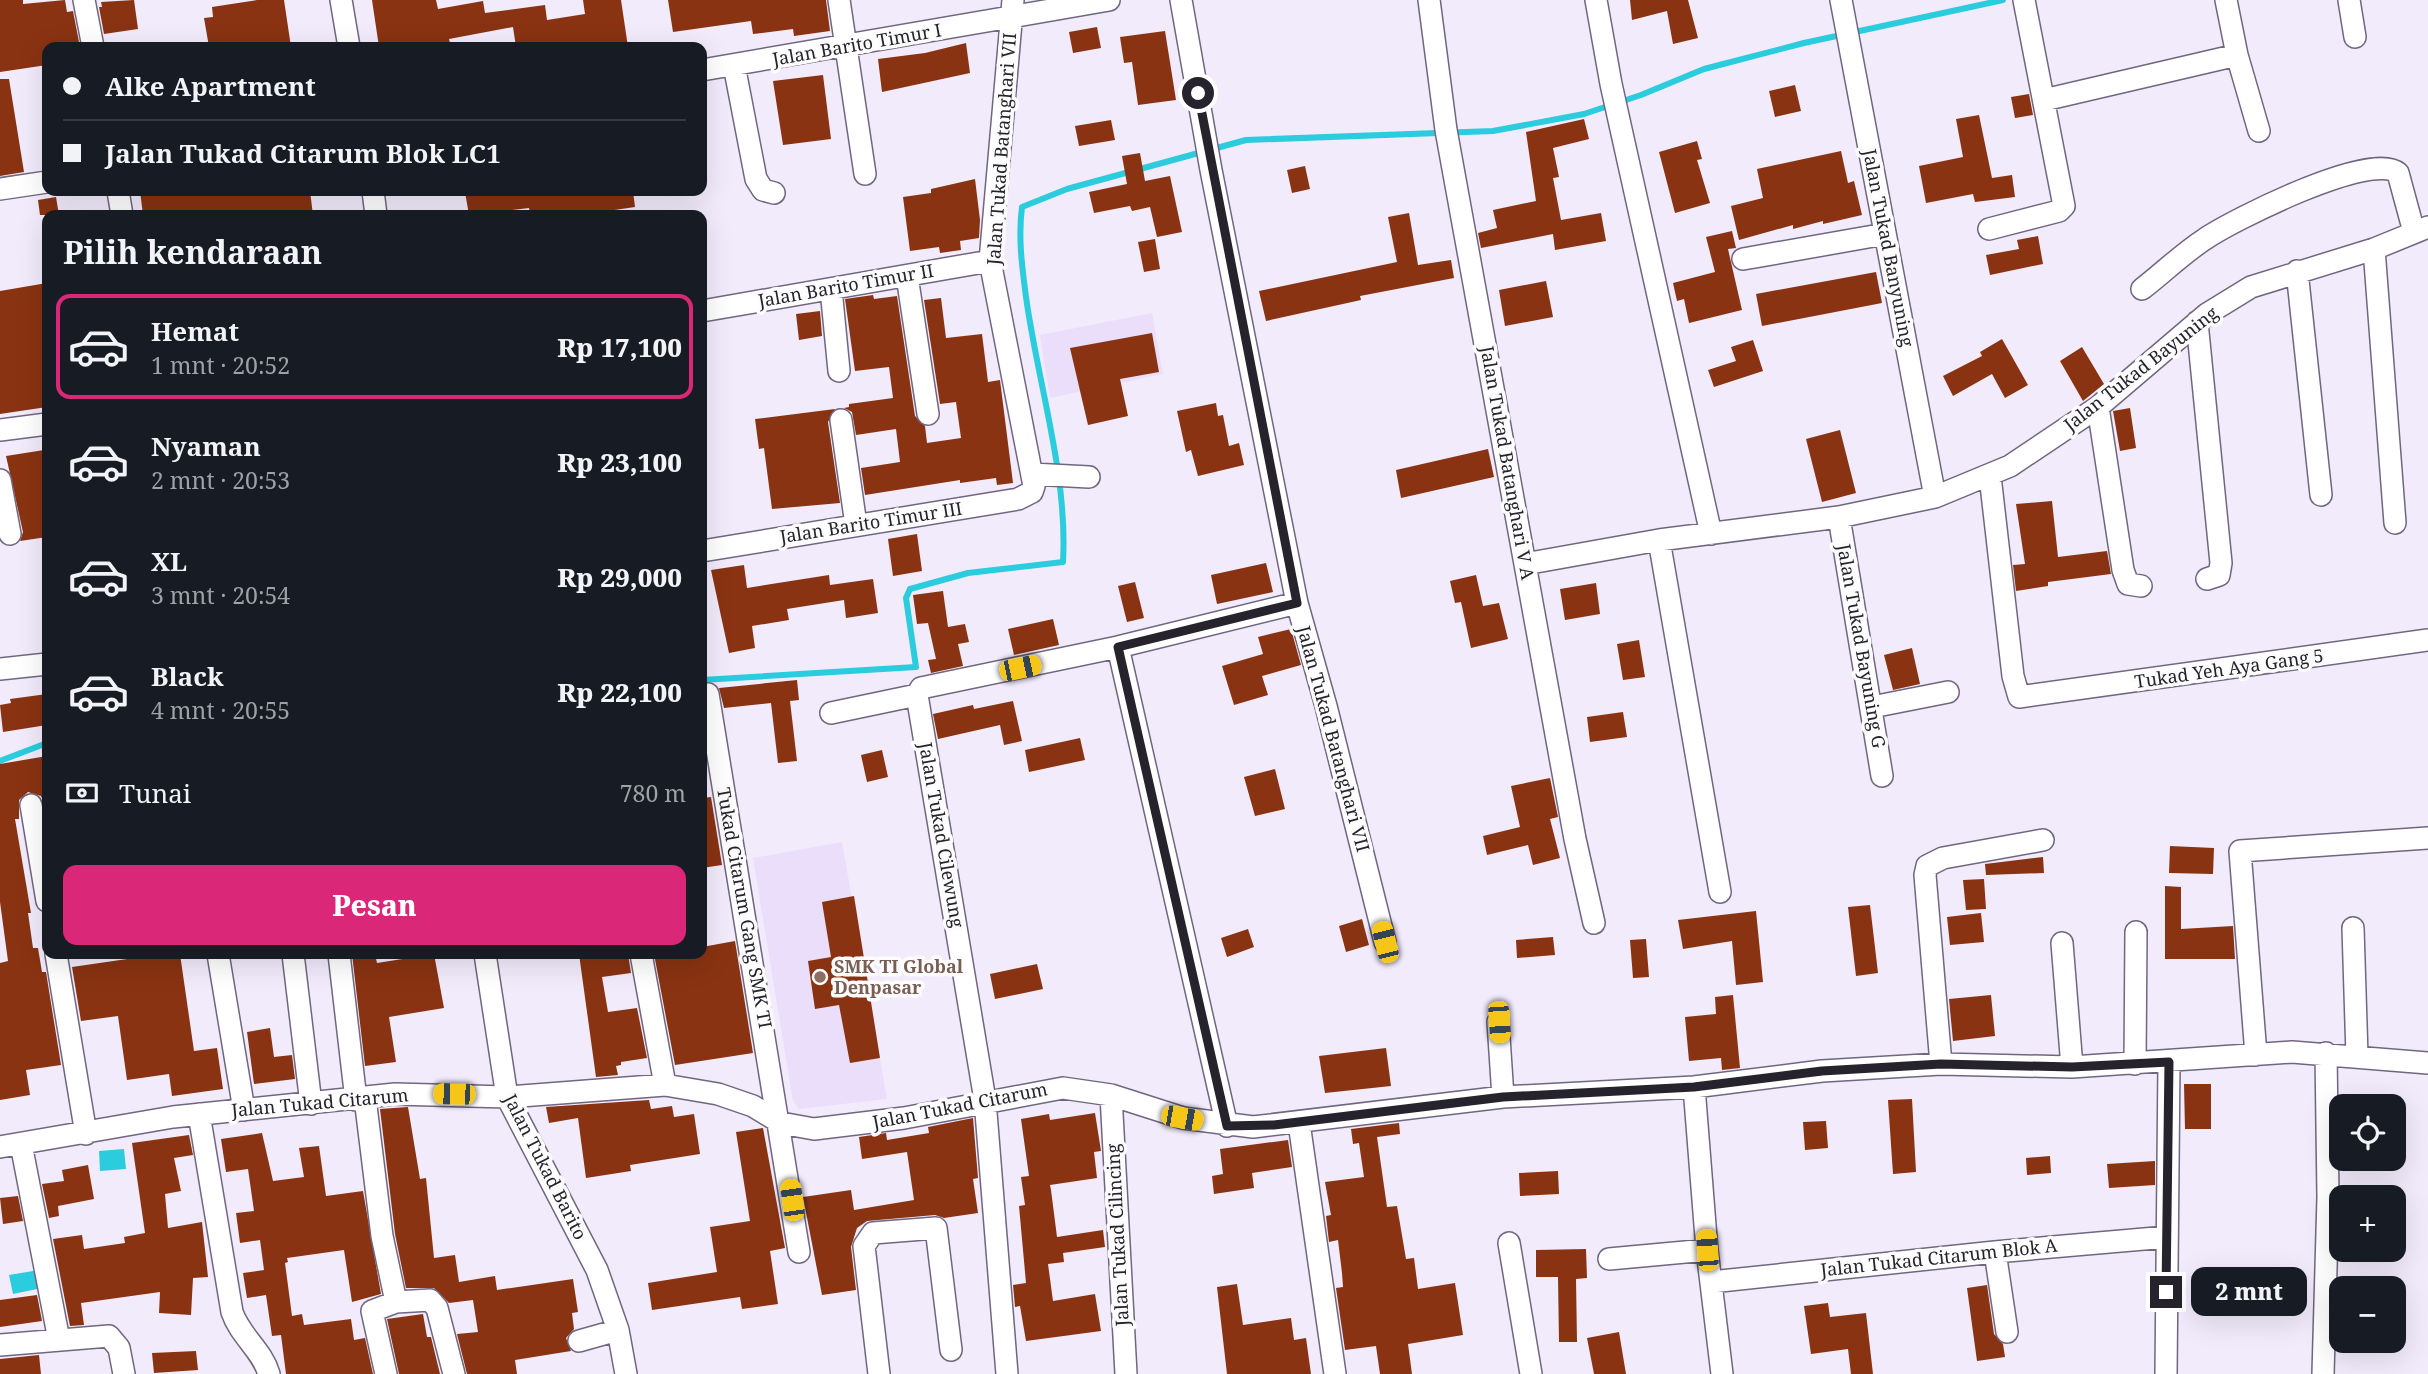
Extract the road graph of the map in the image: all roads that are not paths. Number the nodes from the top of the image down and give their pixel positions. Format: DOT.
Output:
graph roads {
  1 [pos="84,0"];
  2 [pos="341,0"];
  3 [pos="839,0"];
  4 [pos="1109,0"];
  5 [pos="1181,0"];
  6 [pos="1429,0"];
  7 [pos="1596,0"];
  8 [pos="2226,0"];
  9 [pos="2349,0"];
  10 [pos="1843,8"];
  11 [pos="2026,8"];
  12 [pos="1013,9"];
  13 [pos="2355,37"];
  14 [pos="92,42"];
  15 [pos="348,42"];
  16 [pos="846,48"];
  17 [pos="2237,55"];
  18 [pos="734,65"];
  19 [pos="707,69"];
  20 [pos="2044,100"];
  21 [pos="2259,131"];
  22 [pos="865,174"];
  23 [pos="42,183"];
  24 [pos="0,189"];
  25 [pos="774,193"];
  26 [pos="1989,229"];
  27 [pos="2421,229"];
  28 [pos="1885,233"];
  29 [pos="2374,249"];
  30 [pos="1743,259"];
  31 [pos="990,261"];
  32 [pos="2297,271"];
  33 [pos="907,276"];
  34 [pos="831,289"];
  35 [pos="2142,289"];
  36 [pos="707,310"];
  37 [pos="2197,322"];
  38 [pos="839,371"];
  39 [pos="2098,407"];
  40 [pos="928,414"];
  41 [pos="841,420"];
  42 [pos="42,425"];
  43 [pos="0,430"];
  44 [pos="1990,476"];
  45 [pos="1054,478"];
  46 [pos="0,480"];
  47 [pos="2321,495"];
  48 [pos="1935,497"];
  49 [pos="1839,517"];
  50 [pos="2395,523"];
  51 [pos="856,525"];
  52 [pos="10,534"];
  53 [pos="1711,534"];
  54 [pos="1659,540"];
  55 [pos="707,550"];
  56 [pos="1525,564"];
  57 [pos="2207,579"];
  58 [pos="2141,586"];
  59 [pos="1297,603"];
  60 [pos="2428,640"];
  61 [pos="1118,647"];
  62 [pos="42,665"];
  63 [pos="0,669"];
  64 [pos="1948,692"];
  65 [pos="708,694"];
  66 [pos="917,695"];
  67 [pos="1871,707"];
  68 [pos="831,713"];
  69 [pos="1882,775"];
  70 [pos="31,804"];
  71 [pos="2428,838"];
  72 [pos="2043,840"];
  73 [pos="42,871"];
  74 [pos="1720,892"];
  75 [pos="1594,923"];
  76 [pos="2353,928"];
  77 [pos="2136,932"];
  78 [pos="1385,942"];
  79 [pos="2062,943"];
  80 [pos="57,959"];
  81 [pos="219,959"];
  82 [pos="294,959"];
  83 [pos="340,959"];
  84 [pos="486,959"];
  85 [pos="642,959"];
  86 [pos="1499,1022"];
  87 [pos="2326,1053"];
  88 [pos="2256,1055"];
  89 [pos="2357,1056"];
  90 [pos="2169,1062"];
  91 [pos="2428,1063"];
  92 [pos="1941,1064"];
  93 [pos="2136,1064"];
  94 [pos="2072,1067"];
  95 [pos="664,1085"];
  96 [pos="1694,1087"];
  97 [pos="1111,1095"];
  98 [pos="507,1097"];
  99 [pos="1503,1097"];
  100 [pos="360,1099"];
  101 [pos="985,1100"];
  102 [pos="312,1104"];
  103 [pos="244,1110"];
  104 [pos="199,1114"];
  105 [pos="1299,1122"];
  106 [pos="780,1123"];
  107 [pos="1227,1126"];
  108 [pos="86,1134"];
  109 [pos="10,1146"];
  110 [pos="2167,1237"];
  111 [pos="1510,1242"];
  112 [pos="1707,1250"];
  113 [pos="799,1252"];
  114 [pos="1995,1252"];
  115 [pos="1609,1259"];
  116 [pos="1712,1282"];
  117 [pos="396,1302"];
  118 [pos="618,1330"];
  119 [pos="2007,1332"];
  120 [pos="59,1340"];
  121 [pos="579,1341"];
  122 [pos="0,1345"];
  123 [pos="951,1350"];
  124 [pos="124,1374"];
  125 [pos="269,1374"];
  126 [pos="386,1374"];
  127 [pos="454,1374"];
  128 [pos="626,1374"];
  129 [pos="879,1374"];
  130 [pos="1007,1374"];
  131 [pos="1125,1374"];
  132 [pos="1335,1374"];
  133 [pos="1531,1374"];
  134 [pos="1722,1374"];
  135 [pos="2166,1374"];
  136 [pos="2323,1374"];
  1 -- 14 [label="street"];
  2 -- 15 [label="street"];
  3 -- 16 [label="street"];
  4 -- 12 [label="street, Jalan Tukad Batanghari VII"];
  5 -- 59 [label="street, Jalan Tukad Batanghari VII"];
  6 -- 56 [label="street, Jalan Tukad Batanghari V A"];
  7 -- 53 [label="street"];
  8 -- 17 [label="street"];
  9 -- 13 [label="street"];
  10 -- 28 [label="street, Jalan Tukad Banyuning"];
  11 -- 20 [label="street"];
  12 -- 16 [label="street, Jalan Barito Timur I"];
  12 -- 31 [label="street, Jalan Tukad Batanghari VII"];
  16 -- 18 [label="street, Jalan Barito Timur I"];
  16 -- 22 [label="street"];
  17 -- 20 [label="street"];
  17 -- 21 [label="street"];
  18 -- 19 [label="street, Jalan Barito Timur I"];
  18 -- 25 [label="street"];
  20 -- 26 [label="street"];
  23 -- 24 [label="street"];
  27 -- 29 [label="street, Jalan Tukad Bayuning"];
  27 -- 35 [label="street"];
  28 -- 30 [label="street"];
  28 -- 48 [label="street, Jalan Tukad Banyuning"];
  29 -- 32 [label="street, Jalan Tukad Bayuning"];
  29 -- 50 [label="street"];
  31 -- 33 [label="street, Jalan Barito Timur II"];
  31 -- 45 [label="street, Jalan Tukad Batanghari VII"];
  32 -- 37 [label="street, Jalan Tukad Bayuning"];
  32 -- 47 [label="street"];
  33 -- 34 [label="street, Jalan Barito Timur II"];
  33 -- 40 [label="street"];
  34 -- 36 [label="street, Jalan Barito Timur II"];
  34 -- 38 [label="street"];
  37 -- 39 [label="street, Jalan Tukad Bayuning"];
  37 -- 57 [label="street"];
  39 -- 44 [label="street, Jalan Tukad Bayuning"];
  39 -- 58 [label="street"];
  41 -- 51 [label="street"];
  42 -- 43 [label="street"];
  44 -- 48 [label="street, Jalan Tukad Bayuning"];
  44 -- 60 [label="street, Tukad Yeh Aya Gang 5"];
  45 -- 51 [label="street, Jalan Barito Timur III"];
  46 -- 52 [label="street"];
  48 -- 49 [label="street, Jalan Tukad Bayuning"];
  49 -- 53 [label="street, Jalan Tukad Bayuning"];
  49 -- 67 [label="street, Jalan Tukad Bayuning G"];
  51 -- 55 [label="street, Jalan Barito Timur III"];
  53 -- 54 [label="street, Jalan Tukad Bayuning"];
  54 -- 56 [label="street, Jalan Tukad Bayuning"];
  54 -- 74 [label="street"];
  56 -- 75 [label="street, Jalan Tukad Batanghari V A"];
  59 -- 61 [label="street"];
  59 -- 78 [label="street, Jalan Tukad Batanghari VII"];
  61 -- 66 [label="street"];
  61 -- 107 [label="street"];
  62 -- 63 [label="street"];
  64 -- 67 [label="street"];
  65 -- 106 [label="street, Tukad Citarum Gang SMK TI"];
  66 -- 68 [label="street"];
  66 -- 101 [label="street, Jalan Tukad Cilewung"];
  67 -- 69 [label="street, Jalan Tukad Bayuning G"];
  70 -- 73 [label="street"];
  71 -- 88 [label="street"];
  72 -- 92 [label="street"];
  76 -- 89 [label="street"];
  77 -- 93 [label="street"];
  79 -- 94 [label="street"];
  80 -- 108 [label="street"];
  81 -- 103 [label="street"];
  82 -- 102 [label="street"];
  83 -- 100 [label="street"];
  84 -- 98 [label="street, Jalan Tukad Barito"];
  85 -- 95 [label="street"];
  86 -- 99 [label="street"];
  87 -- 88 [label="street, Jalan Tukad Citarum"];
  87 -- 89 [label="street, Jalan Tukad Citarum"];
  87 -- 136 [label="street"];
  88 -- 90 [label="street, Jalan Tukad Citarum"];
  89 -- 91 [label="street, Jalan Tukad Citarum"];
  90 -- 93 [label="street, Jalan Tukad Citarum"];
  90 -- 110 [label="street"];
  92 -- 94 [label="street, Jalan Tukad Citarum"];
  92 -- 96 [label="street, Jalan Tukad Citarum"];
  93 -- 94 [label="street, Jalan Tukad Citarum"];
  95 -- 98 [label="street, Jalan Tukad Citarum"];
  95 -- 106 [label="street, Jalan Tukad Citarum"];
  96 -- 99 [label="street, Jalan Tukad Citarum"];
  96 -- 112 [label="street"];
  97 -- 101 [label="street, Jalan Tukad Citarum"];
  97 -- 107 [label="street, Jalan Tukad Citarum"];
  97 -- 131 [label="street, Jalan Tukad Cilincing"];
  98 -- 100 [label="street, Jalan Tukad Citarum"];
  98 -- 118 [label="street, Jalan Tukad Barito"];
  99 -- 105 [label="street, Jalan Tukad Citarum"];
  100 -- 102 [label="street, Jalan Tukad Citarum"];
  100 -- 117 [label="street"];
  101 -- 106 [label="street, Jalan Tukad Citarum"];
  101 -- 130 [label="street, Jalan Tukad Cilewung"];
  102 -- 103 [label="street, Jalan Tukad Citarum"];
  103 -- 104 [label="street, Jalan Tukad Citarum"];
  104 -- 108 [label="street, Jalan Tukad Citarum"];
  104 -- 125 [label="street"];
  105 -- 107 [label="street, Jalan Tukad Citarum"];
  105 -- 132 [label="street"];
  106 -- 113 [label="street, Tukad Citarum Gang SMK TI"];
  108 -- 109 [label="street, Jalan Tukad Citarum"];
  109 -- 120 [label="street"];
  110 -- 114 [label="street, Jalan Tukad Citarum Blok A"];
  110 -- 135 [label="street"];
  111 -- 133 [label="street"];
  112 -- 115 [label="street"];
  112 -- 116 [label="street"];
  114 -- 116 [label="street, Jalan Tukad Citarum Blok A"];
  114 -- 119 [label="street"];
  116 -- 134 [label="street"];
  117 -- 126 [label="street"];
  117 -- 127 [label="street"];
  118 -- 121 [label="street"];
  118 -- 128 [label="street, Jalan Tukad Barito"];
  120 -- 122 [label="street"];
  120 -- 124 [label="street"];
  123 -- 129 [label="street"];
}
